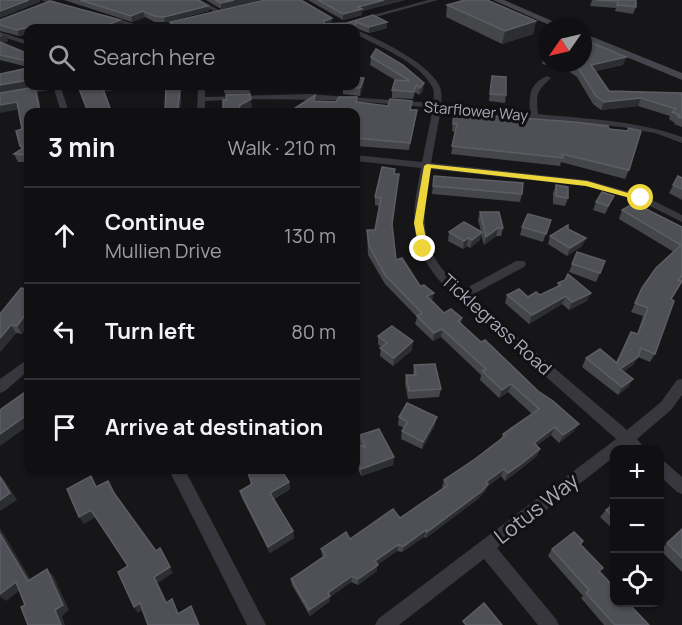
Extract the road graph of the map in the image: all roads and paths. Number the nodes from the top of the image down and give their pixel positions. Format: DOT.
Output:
graph roads {
  1 [pos="196,0"];
  2 [pos="435,0"];
  3 [pos="497,0"];
  4 [pos="55,1"];
  5 [pos="43,3"];
  6 [pos="74,8"];
  7 [pos="232,10"];
  8 [pos="221,13"];
  9 [pos="96,14"];
  10 [pos="210,15"];
  11 [pos="199,18"];
  12 [pos="540,18"];
  13 [pos="334,20"];
  14 [pos="129,24"];
  15 [pos="173,24"];
  16 [pos="341,24"];
  17 [pos="356,24"];
  18 [pos="0,34"];
  19 [pos="360,34"];
  20 [pos="592,40"];
  21 [pos="24,42"];
  22 [pos="682,77"];
  23 [pos="547,78"];
  24 [pos="37,90"];
  25 [pos="59,90"];
  26 [pos="202,90"];
  27 [pos="315,90"];
  28 [pos="313,95"];
  29 [pos="0,97"];
  30 [pos="203,99"];
  31 [pos="437,107"];
  32 [pos="64,108"];
  33 [pos="202,108"];
  34 [pos="534,116"];
  35 [pos="682,140"];
  36 [pos="360,158"];
  37 [pos="427,166"];
  38 [pos="682,219"];
  39 [pos="520,264"];
  40 [pos="462,295"];
  41 [pos="24,367"];
  42 [pos="682,384"];
  43 [pos="0,387"];
  44 [pos="626,438"];
  45 [pos="634,445"];
  46 [pos="664,471"];
  47 [pos="179,474"];
  48 [pos="682,487"];
  49 [pos="485,547"];
  50 [pos="257,625"];
  51 [pos="384,625"];
  52 [pos="550,625"];
  1 -- 8 [label="street"];
  2 -- 17 [label="street"];
  3 -- 12 [label="street"];
  4 -- 5 [label="street"];
  4 -- 6 [label="street"];
  7 -- 8 [label="street"];
  8 -- 10 [label="street"];
  9 -- 14 [label="street"];
  11 -- 15 [label="street"];
  13 -- 16 [label="street"];
  18 -- 21 [label="street"];
  19 -- 31 [label="street, Ticklegrass Road"];
  20 -- 22 [label="street"];
  23 -- 34 [label="street"];
  24 -- 29 [label="street"];
  25 -- 32 [label="street"];
  26 -- 30 [label="street"];
  27 -- 28 [label="street"];
  28 -- 30 [label="street, Starflower Way"];
  28 -- 31 [label="street, Starflower Way"];
  30 -- 33 [label="street"];
  31 -- 34 [label="street, Starflower Way"];
  31 -- 37 [label="street, Ticklegrass Road"];
  34 -- 35 [label="street, Starflower Way"];
  36 -- 37 [label="street"];
  37 -- 38 [label="street"];
  37 -- 40 [label="street, Ticklegrass Road"];
  39 -- 40 [label="street"];
  40 -- 44 [label="street, Ticklegrass Road"];
  41 -- 43 [label="street"];
  42 -- 44 [label="street, Lotus Way"];
  44 -- 45 [label="street, Ticklegrass Road"];
  44 -- 49 [label="street, Lotus Way"];
  46 -- 48 [label="street"];
  47 -- 50 [label="street"];
  49 -- 51 [label="street, Lotus Way"];
  49 -- 52 [label="street"];
}
